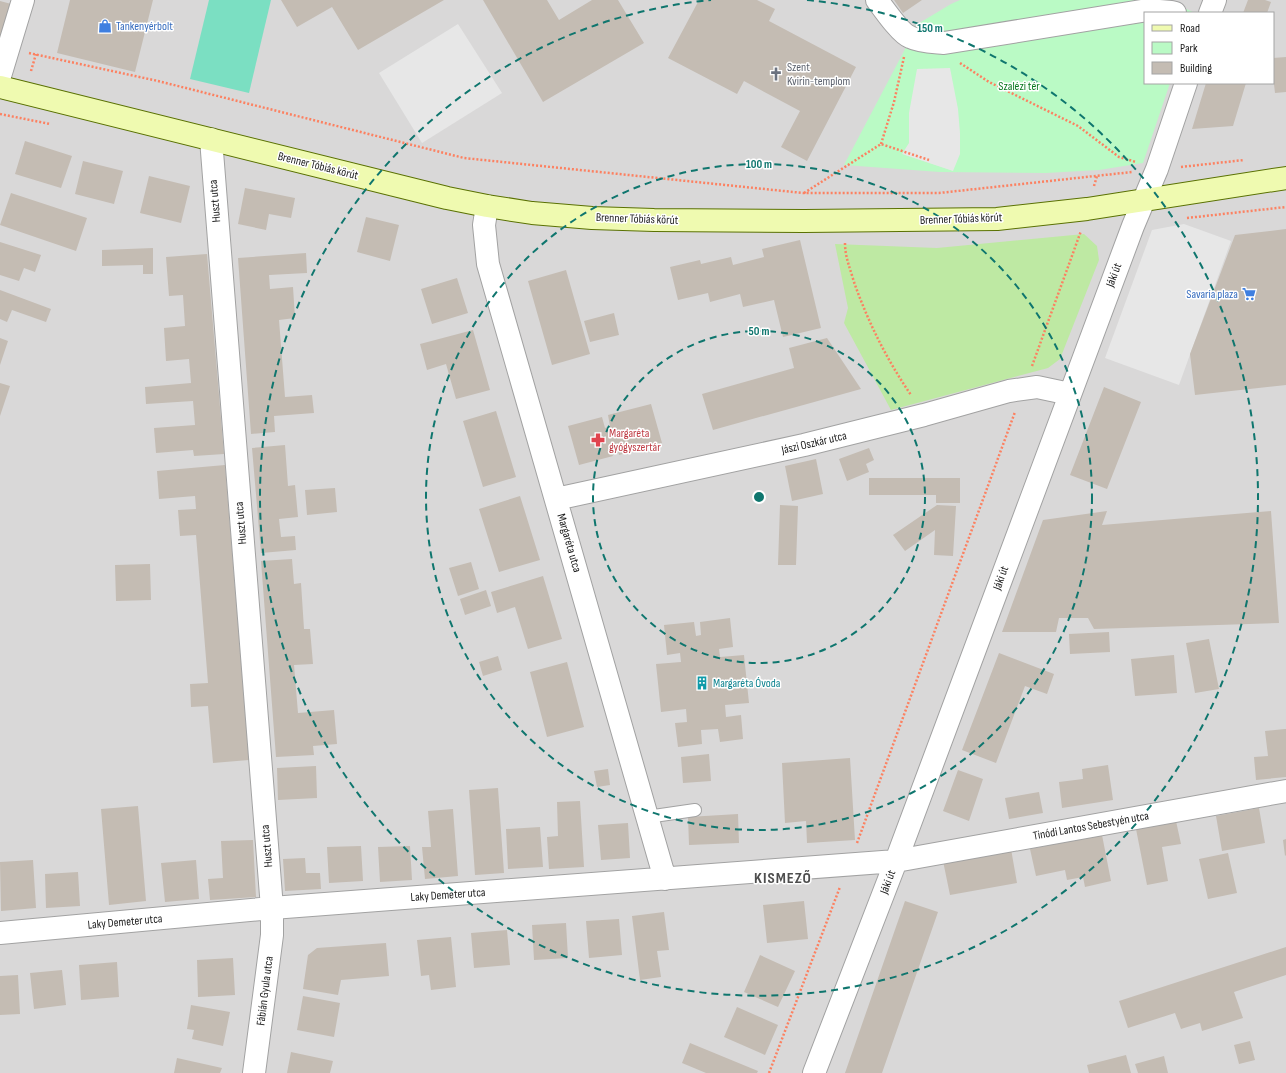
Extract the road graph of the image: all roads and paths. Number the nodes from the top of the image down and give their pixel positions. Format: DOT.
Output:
graph roads {
  1 [pos="23,0"];
  2 [pos="877,0"];
  3 [pos="1215,0"];
  4 [pos="1174,8"];
  5 [pos="1210,12"];
  6 [pos="909,37"];
  7 [pos="36,54"];
  8 [pos="958,62"];
  9 [pos="0,76"];
  10 [pos="1186,84"];
  11 [pos="0,87"];
  12 [pos="0,114"];
  13 [pos="19,118"];
  14 [pos="210,138"];
  15 [pos="881,144"];
  16 [pos="929,160"];
  17 [pos="1248,160"];
  18 [pos="1158,169"];
  19 [pos="1286,178"];
  20 [pos="803,193"];
  21 [pos="1144,201"];
  22 [pos="487,206"];
  23 [pos="1081,231"];
  24 [pos="844,238"];
  25 [pos="1023,389"];
  26 [pos="1070,394"];
  27 [pos="924,415"];
  28 [pos="556,499"];
  29 [pos="1286,791"];
  30 [pos="695,810"];
  31 [pos="646,817"];
  32 [pos="896,861"];
  33 [pos="849,864"];
  34 [pos="665,879"];
  35 [pos="272,908"];
  36 [pos="0,933"];
  37 [pos="254,1073"];
  38 [pos="769,1073"];
  39 [pos="814,1073"];
  1 -- 9 [label="street"];
  2 -- 6 [label="street"];
  3 -- 5 [label="street"];
  4 -- 6 [label="street"];
  6 -- 15 [label="path"];
  7 -- 20 [label="path"];
  8 -- 18 [label="path"];
  10 -- 18 [label="street, Jáki út"];
  11 -- 14 [label="street, Brenner Tóbiás körút"];
  12 -- 13 [label="path"];
  14 -- 22 [label="street, Brenner Tóbiás körút"];
  14 -- 35 [label="street, Huszt utca"];
  15 -- 16 [label="path"];
  15 -- 20 [label="path"];
  17 -- 18 [label="path"];
  18 -- 20 [label="path"];
  18 -- 21 [label="street, Jáki út"];
  19 -- 21 [label="street, Brenner Tóbiás körút"];
  21 -- 22 [label="street, Brenner Tóbiás körút"];
  21 -- 26 [label="street, Jáki út"];
  22 -- 28 [label="street, Margaréta utca"];
  23 -- 25 [label="path"];
  24 -- 27 [label="path"];
  25 -- 26 [label="street, Jászi Oszkár utca"];
  25 -- 27 [label="street, Jászi Oszkár utca"];
  25 -- 33 [label="path"];
  26 -- 32 [label="street, Jáki út"];
  27 -- 28 [label="street, Jászi Oszkár utca"];
  28 -- 31 [label="street, Margaréta utca"];
  29 -- 32 [label="street, Tinódi Lantos Sebestyén utca"];
  30 -- 31 [label="lane"];
  31 -- 34 [label="street, Margaréta utca"];
  32 -- 33 [label="street, Laky Demeter utca"];
  32 -- 39 [label="street, Jáki út"];
  33 -- 34 [label="street, Laky Demeter utca"];
  33 -- 38 [label="path"];
  34 -- 35 [label="street, Laky Demeter utca"];
  35 -- 36 [label="street, Laky Demeter utca"];
  35 -- 37 [label="street, Fábián Gyula utca"];
}
